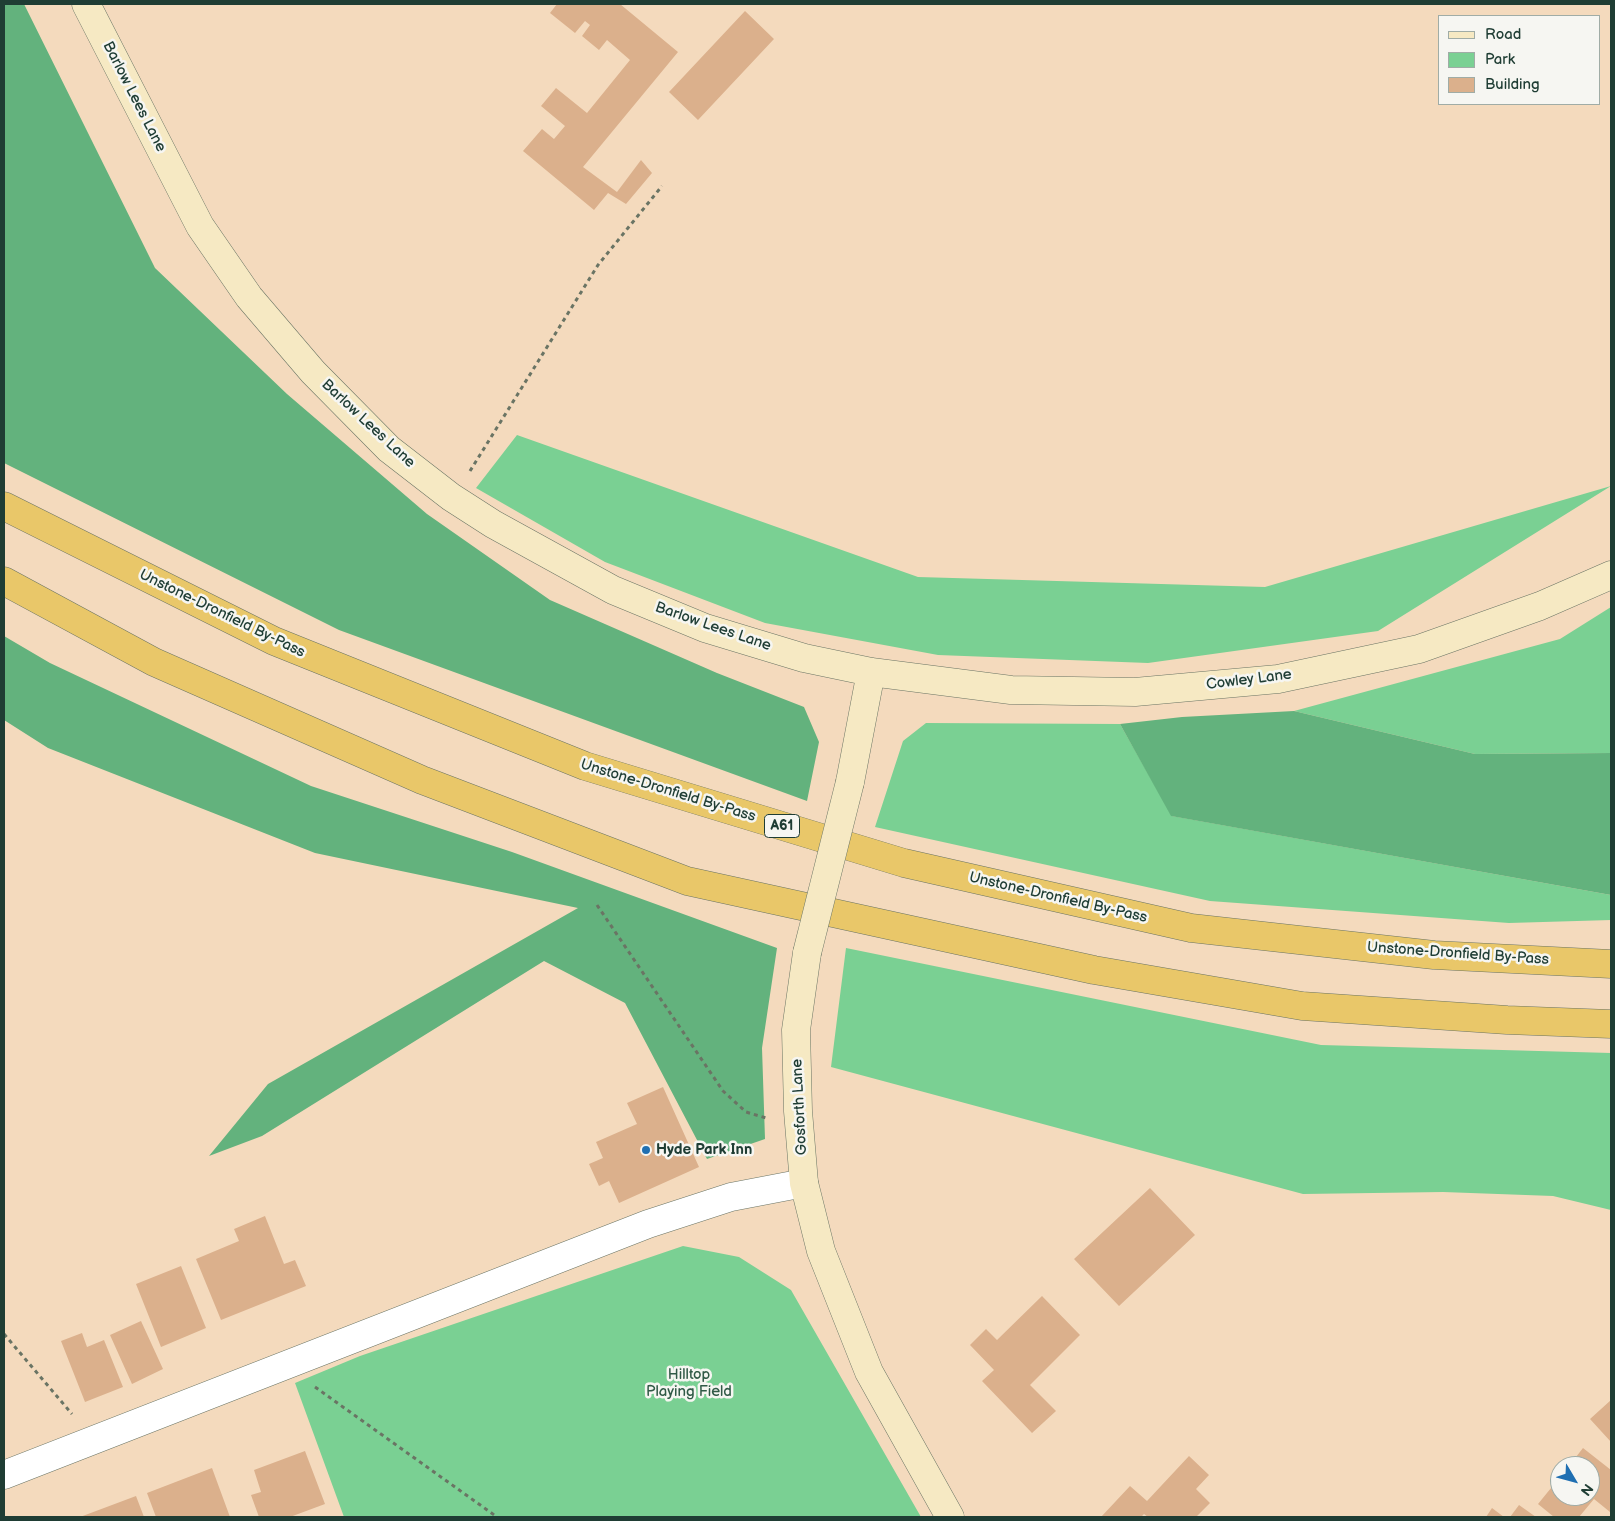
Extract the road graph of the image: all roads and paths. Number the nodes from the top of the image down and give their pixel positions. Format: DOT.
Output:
graph roads {
  1 [pos="86,4"];
  2 [pos="662,186"];
  3 [pos="451,497"];
  4 [pos="4,506"];
  5 [pos="1611,575"];
  6 [pos="4,581"];
  7 [pos="871,672"];
  8 [pos="598,905"];
  9 [pos="1611,964"];
  10 [pos="1611,1024"];
  11 [pos="799,1121"];
  12 [pos="804,1182"];
  13 [pos="4,1334"];
  14 [pos="288,1365"];
  15 [pos="93,1440"];
  16 [pos="4,1475"];
  17 [pos="497,1517"];
  18 [pos="950,1517"];
  1 -- 3 [label="street, Barlow Lees Lane"];
  2 -- 3 [label="path"];
  3 -- 7 [label="street, Barlow Lees Lane"];
  4 -- 9 [label="highway, Unstone-Dronfield By-Pass / A61"];
  5 -- 7 [label="street, Cowley Lane"];
  6 -- 10 [label="highway"];
  7 -- 11 [label="street, Gosforth Lane, bridge"];
  8 -- 11 [label="path"];
  11 -- 12 [label="street, Gosforth Lane"];
  12 -- 14 [label="street"];
  12 -- 18 [label="street, Gosforth Lane"];
  13 -- 15 [label="path"];
  14 -- 15 [label="street"];
  14 -- 17 [label="path"];
  15 -- 16 [label="street"];
}
